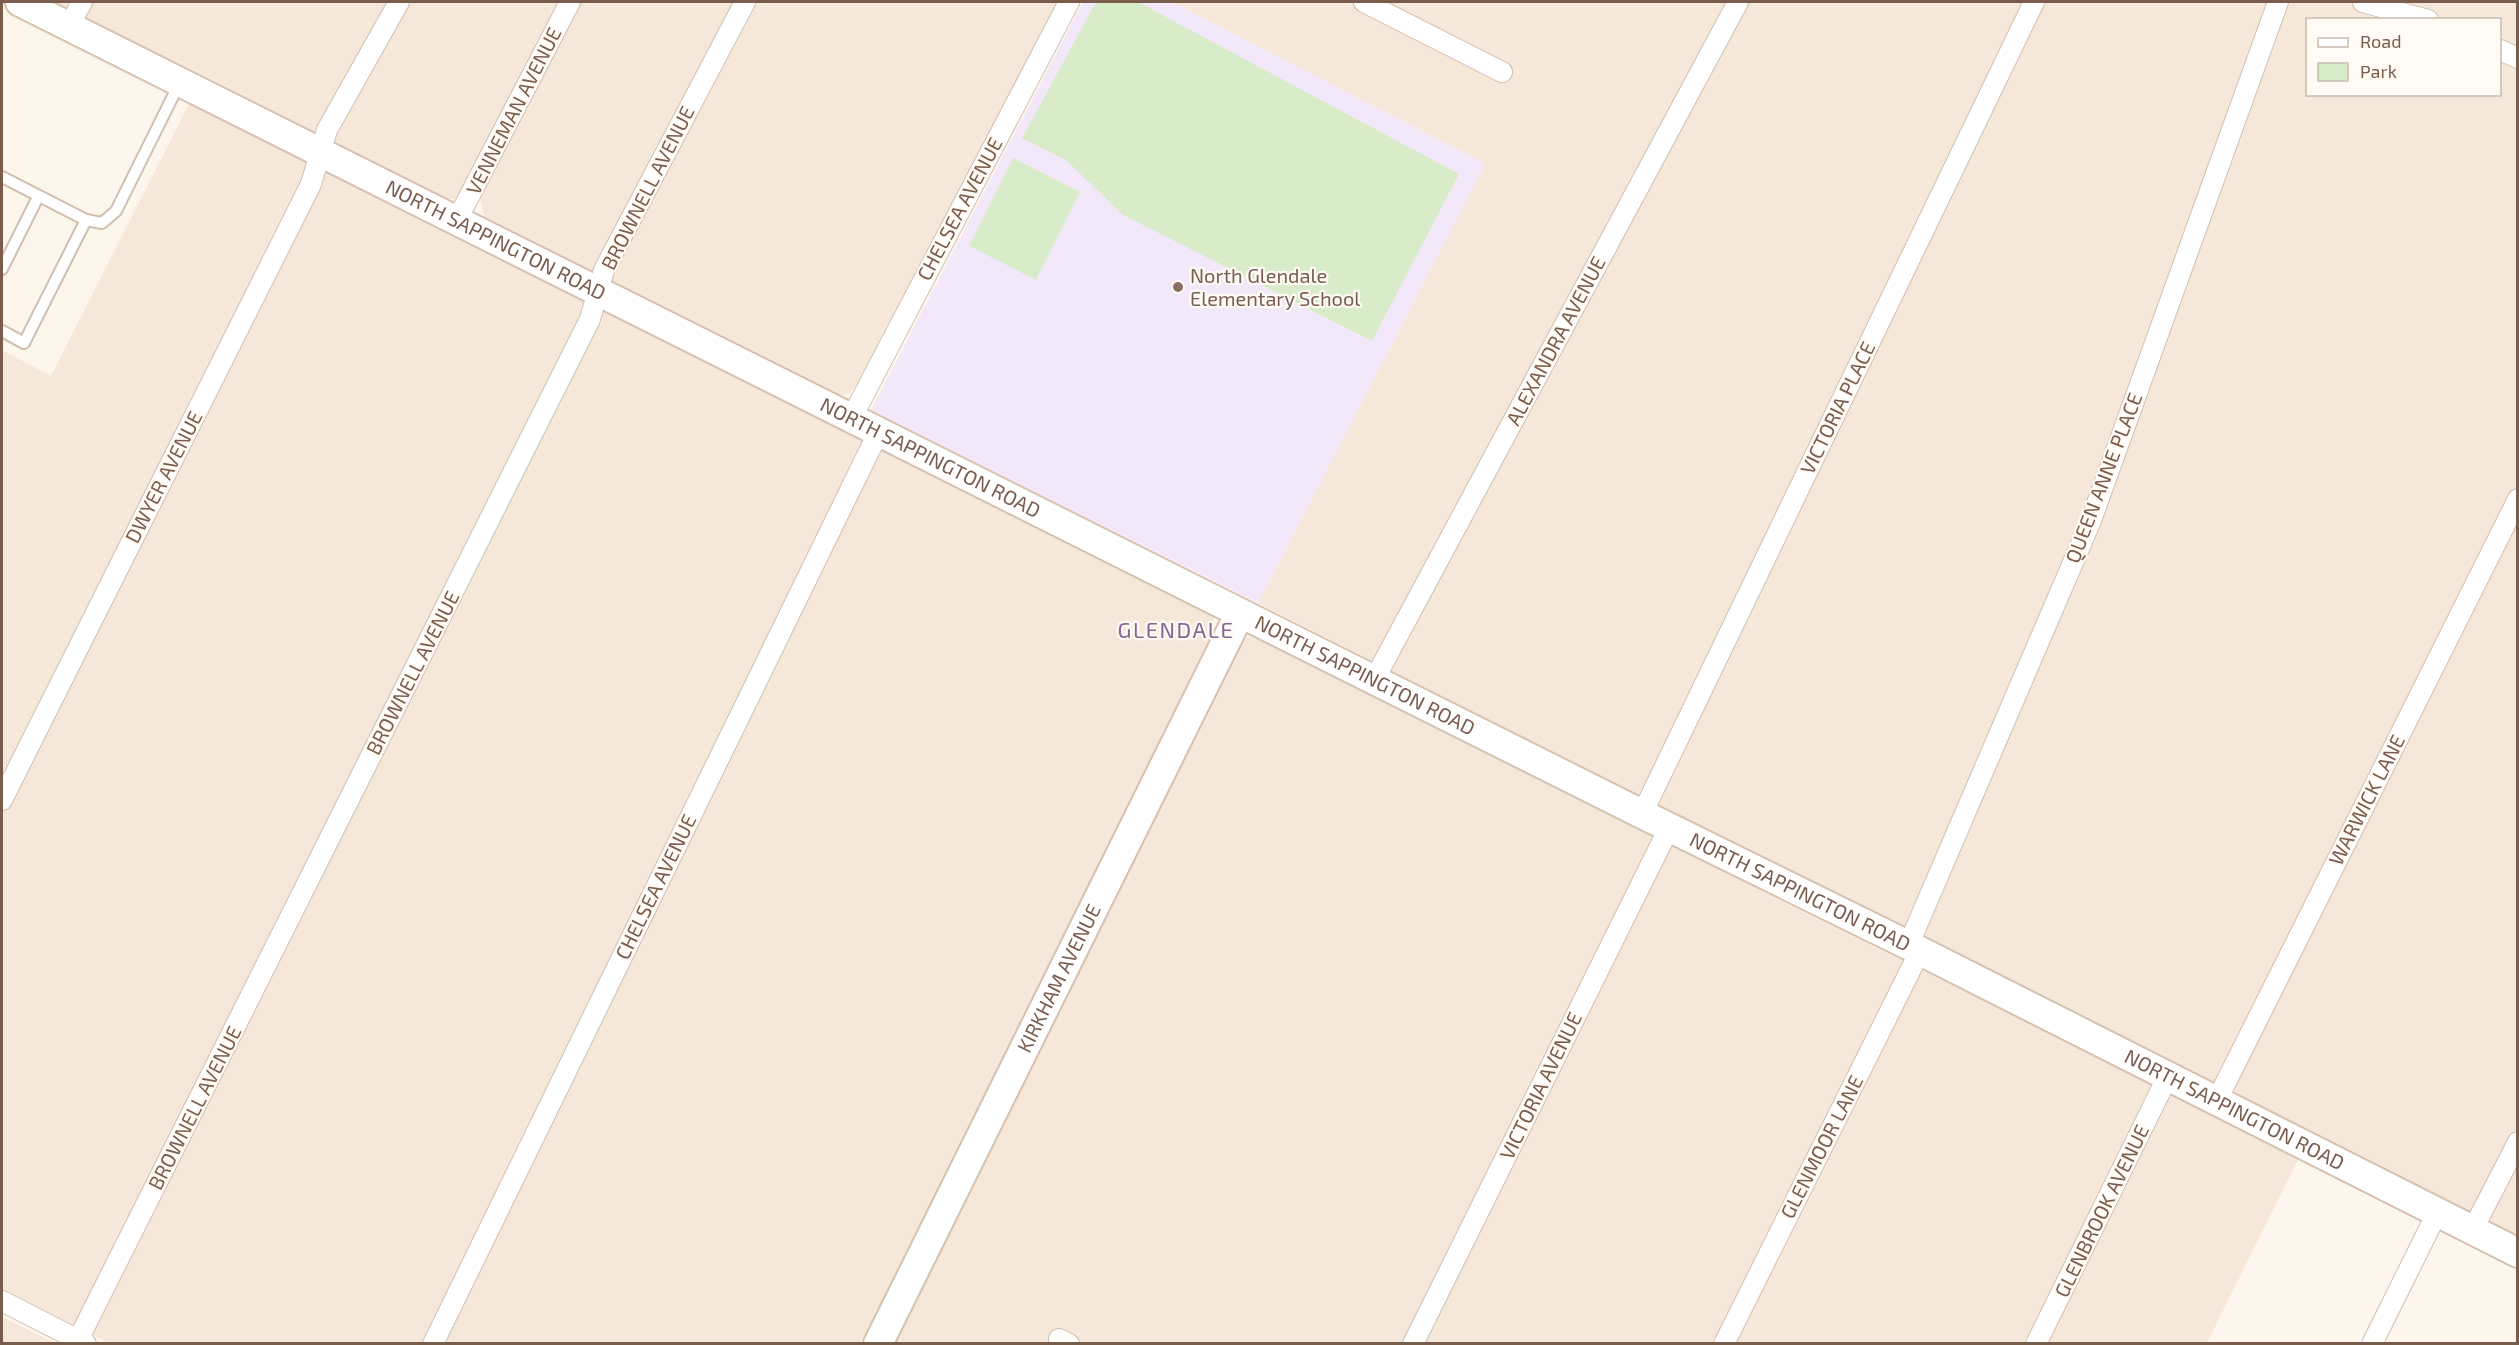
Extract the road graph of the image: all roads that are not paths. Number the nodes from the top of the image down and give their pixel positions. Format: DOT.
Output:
graph roads {
  1 [pos="20,2"];
  2 [pos="399,2"];
  3 [pos="570,2"];
  4 [pos="745,2"];
  5 [pos="1069,2"];
  6 [pos="1364,2"];
  7 [pos="1738,2"];
  8 [pos="2034,2"];
  9 [pos="2278,2"];
  10 [pos="2363,2"];
  11 [pos="75,14"];
  12 [pos="2421,18"];
  13 [pos="2501,51"];
  14 [pos="2517,58"];
  15 [pos="1502,72"];
  16 [pos="180,82"];
  17 [pos="321,152"];
  18 [pos="2,177"];
  19 [pos="38,197"];
  20 [pos="86,220"];
  21 [pos="457,220"];
  22 [pos="2,269"];
  23 [pos="597,290"];
  24 [pos="2,332"];
  25 [pos="852,417"];
  26 [pos="879,431"];
  27 [pos="2517,499"];
  28 [pos="1240,613"];
  29 [pos="1374,680"];
  30 [pos="2,800"];
  31 [pos="1642,814"];
  32 [pos="1669,828"];
  33 [pos="1914,948"];
  34 [pos="2168,1078"];
  35 [pos="2216,1102"];
  36 [pos="2517,1142"];
  37 [pos="2437,1213"];
  38 [pos="2472,1231"];
  39 [pos="2517,1253"];
  40 [pos="2,1301"];
  41 [pos="80,1342"];
  42 [pos="433,1344"];
  43 [pos="878,1344"];
  44 [pos="1413,1344"];
  45 [pos="1724,1344"];
  46 [pos="2036,1344"];
  47 [pos="2372,1344"];
  1 -- 11 [label="street, NORTH SAPPINGTON ROAD"];
  2 -- 17 [label="street, DWYER AVENUE"];
  3 -- 21 [label="street, VENNEMAN AVENUE"];
  4 -- 23 [label="street, BROWNELL AVENUE"];
  5 -- 25 [label="street, CHELSEA AVENUE"];
  6 -- 15 [label="street"];
  7 -- 29 [label="street, ALEXANDRA AVENUE"];
  8 -- 31 [label="street, VICTORIA PLACE"];
  9 -- 33 [label="street, QUEEN ANNE PLACE"];
  10 -- 12 [label="street"];
  11 -- 16 [label="street, NORTH SAPPINGTON ROAD"];
  13 -- 14 [label="street"];
  16 -- 17 [label="street, NORTH SAPPINGTON ROAD"];
  16 -- 20 [label="lane"];
  17 -- 21 [label="street, NORTH SAPPINGTON ROAD"];
  17 -- 30 [label="street, DWYER AVENUE"];
  18 -- 19 [label="lane"];
  19 -- 20 [label="lane"];
  19 -- 22 [label="lane"];
  20 -- 24 [label="lane"];
  21 -- 23 [label="street, NORTH SAPPINGTON ROAD"];
  23 -- 25 [label="street, NORTH SAPPINGTON ROAD"];
  23 -- 41 [label="street, BROWNELL AVENUE"];
  25 -- 26 [label="street, NORTH SAPPINGTON ROAD"];
  26 -- 28 [label="street, NORTH SAPPINGTON ROAD"];
  26 -- 42 [label="street, CHELSEA AVENUE"];
  27 -- 35 [label="street, WARWICK LANE"];
  28 -- 29 [label="street, NORTH SAPPINGTON ROAD"];
  28 -- 43 [label="street, KIRKHAM AVENUE"];
  29 -- 31 [label="street, NORTH SAPPINGTON ROAD"];
  31 -- 32 [label="street, NORTH SAPPINGTON ROAD"];
  32 -- 33 [label="street, NORTH SAPPINGTON ROAD"];
  32 -- 44 [label="street, VICTORIA AVENUE"];
  33 -- 34 [label="street, NORTH SAPPINGTON ROAD"];
  33 -- 45 [label="street, GLENMOOR LANE"];
  34 -- 35 [label="street, NORTH SAPPINGTON ROAD"];
  34 -- 46 [label="street, GLENBROOK AVENUE"];
  35 -- 37 [label="street, NORTH SAPPINGTON ROAD"];
  36 -- 38 [label="street"];
  37 -- 38 [label="street, NORTH SAPPINGTON ROAD"];
  37 -- 47 [label="street"];
  38 -- 39 [label="street, NORTH SAPPINGTON ROAD"];
  40 -- 41 [label="street"];
}
